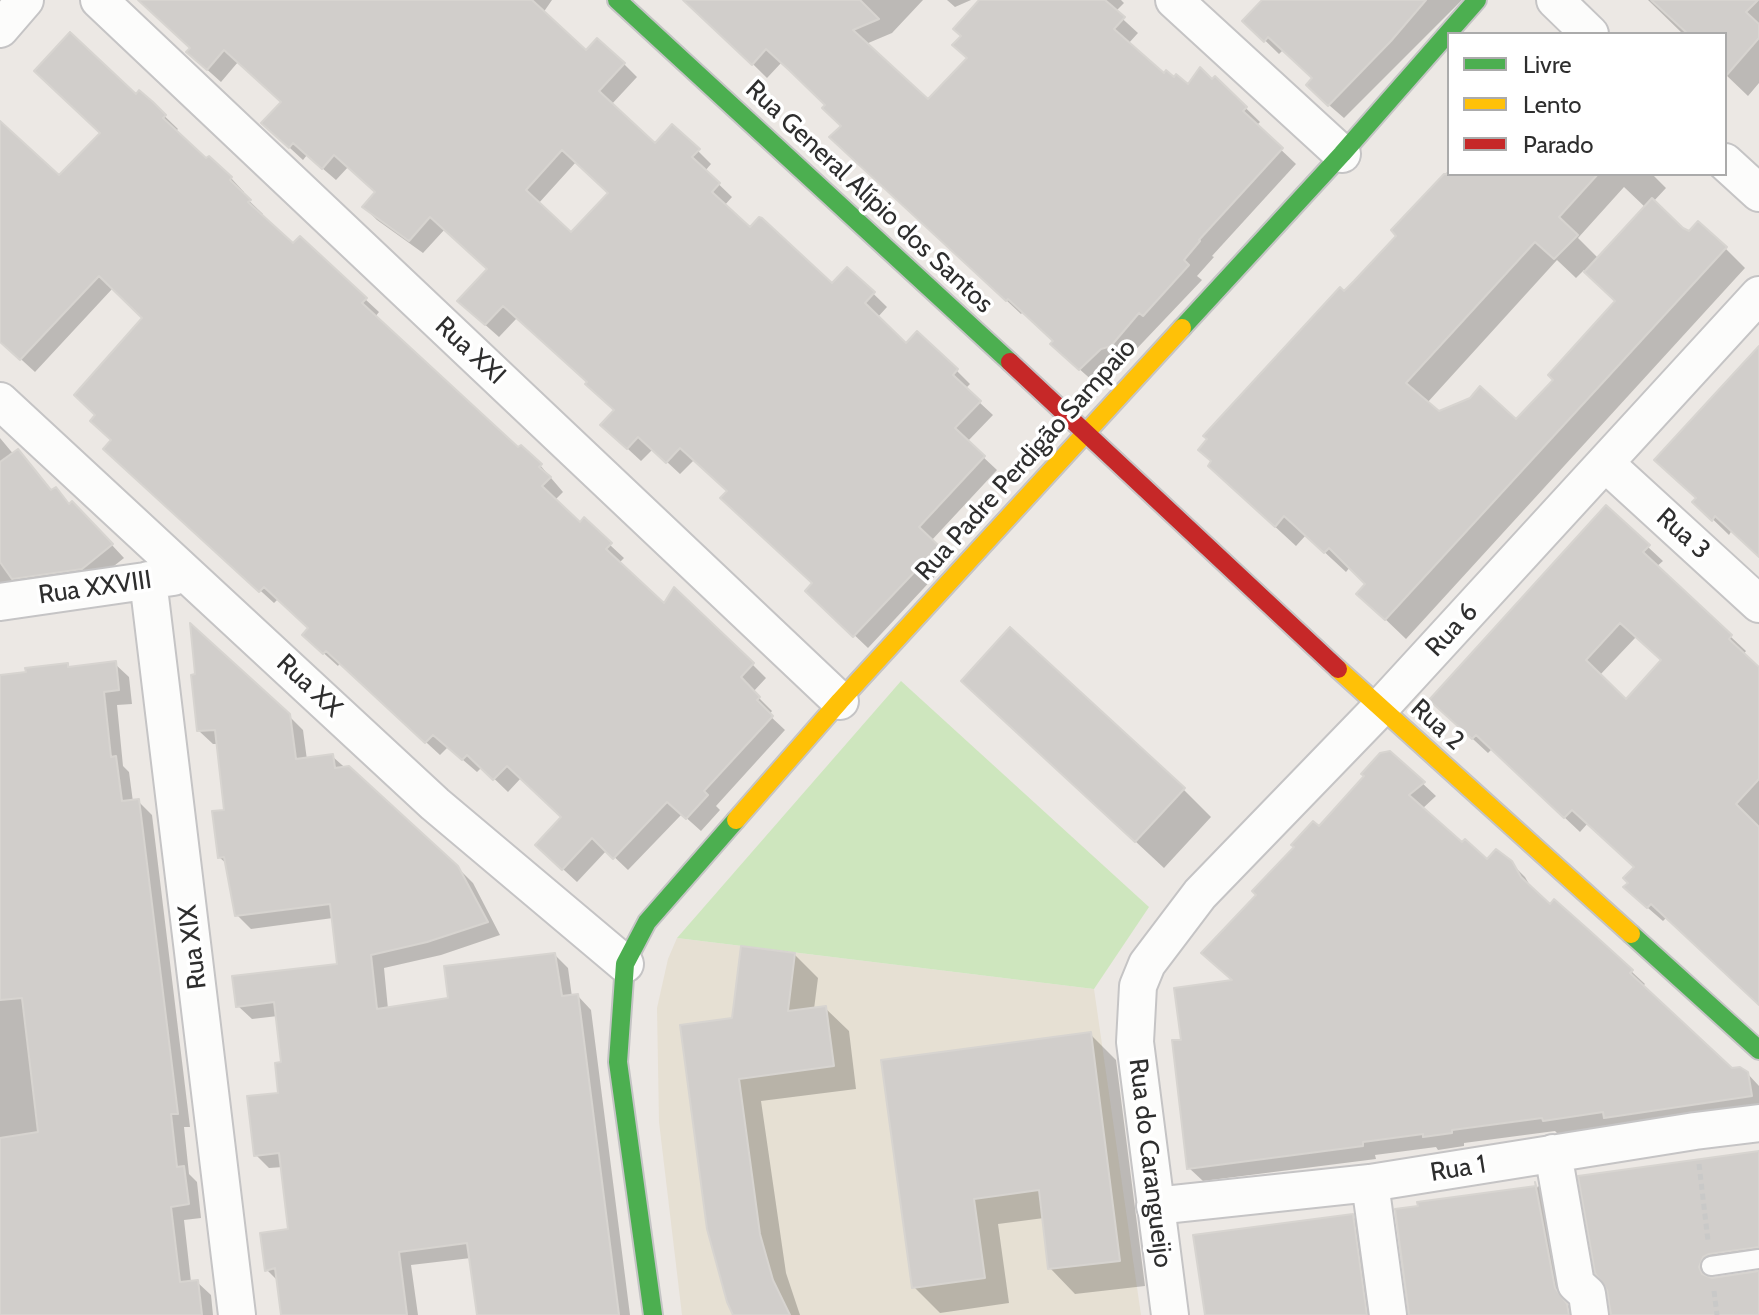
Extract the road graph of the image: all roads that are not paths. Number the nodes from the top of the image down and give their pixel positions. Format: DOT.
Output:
graph roads {
  1 [pos="25,0"];
  2 [pos="99,0"];
  3 [pos="617,0"];
  4 [pos="1174,0"];
  5 [pos="1477,0"];
  6 [pos="1555,0"];
  7 [pos="0,29"];
  8 [pos="1449,32"];
  9 [pos="1588,32"];
  10 [pos="1447,34"];
  11 [pos="1342,154"];
  12 [pos="1727,164"];
  13 [pos="1759,193"];
  14 [pos="1759,295"];
  15 [pos="0,401"];
  16 [pos="1086,432"];
  17 [pos="1606,464"];
  18 [pos="190,576"];
  19 [pos="148,580"];
  20 [pos="0,602"];
  21 [pos="1759,604"];
  22 [pos="840,701"];
  23 [pos="1380,708"];
  24 [pos="625,964"];
  25 [pos="1135,1011"];
  26 [pos="1759,1050"];
  27 [pos="1759,1123"];
  28 [pos="1553,1153"];
  29 [pos="1370,1183"];
  30 [pos="1155,1206"];
  31 [pos="1759,1259"];
  32 [pos="1711,1266"];
  33 [pos="237,1315"];
  34 [pos="653,1315"];
  35 [pos="1170,1315"];
  36 [pos="1388,1315"];
  37 [pos="1590,1315"];
  1 -- 7 [label="street"];
  2 -- 22 [label="street, Rua XXI"];
  3 -- 16 [label="main road, Rua General Alípio dos Santos"];
  4 -- 11 [label="street"];
  5 -- 8 [label="main road, Rua Padre Perdigão Sampaio"];
  6 -- 9 [label="street"];
  10 -- 11 [label="main road, Rua Padre Perdigão Sampaio"];
  11 -- 16 [label="main road, Rua Padre Perdigão Sampaio"];
  12 -- 13 [label="street"];
  14 -- 17 [label="street, Rua 6"];
  15 -- 18 [label="street, Rua XX"];
  16 -- 22 [label="main road, Rua Padre Perdigão Sampaio"];
  16 -- 23 [label="main road, Rua 2"];
  17 -- 21 [label="street, Rua 3"];
  17 -- 23 [label="street, Rua 6"];
  18 -- 19 [label="street, Rua XXVIII"];
  18 -- 24 [label="street, Rua XX"];
  19 -- 20 [label="street, Rua XXVIII"];
  19 -- 33 [label="street, Rua XIX"];
  22 -- 24 [label="main road, Rua Padre Perdigão Sampaio"];
  23 -- 25 [label="street, Rua 6"];
  23 -- 26 [label="main road, Rua 2"];
  24 -- 34 [label="main road"];
  25 -- 30 [label="street, Rua do Carangueijo"];
  27 -- 28 [label="street, Rua 1"];
  28 -- 29 [label="street, Rua 1"];
  28 -- 37 [label="street"];
  29 -- 30 [label="street, Rua 1"];
  29 -- 36 [label="street"];
  30 -- 35 [label="street, Rua do Carangueijo"];
  31 -- 32 [label="lane"];
}
